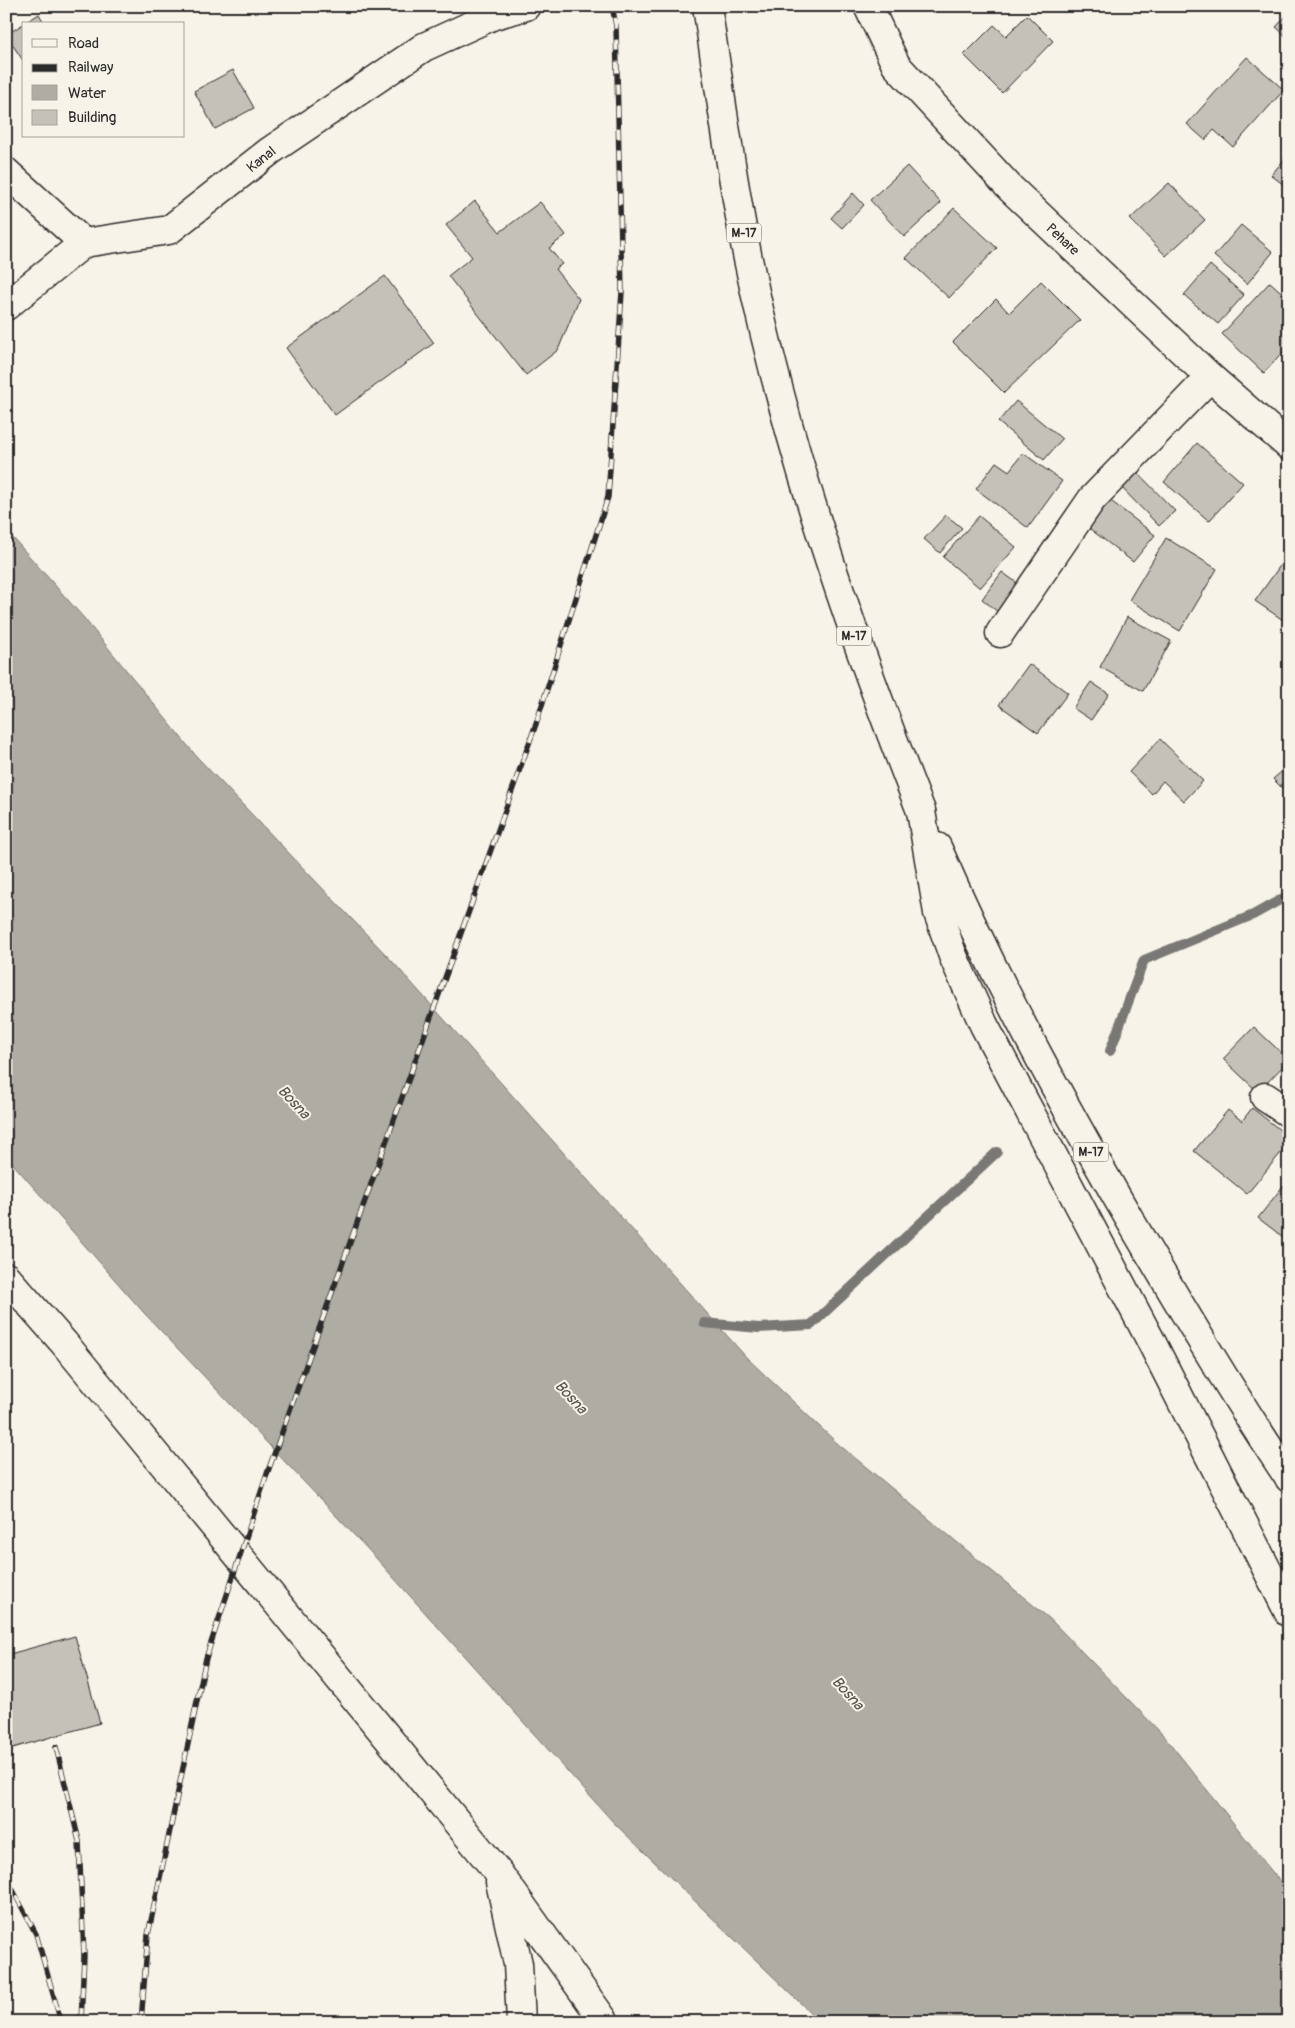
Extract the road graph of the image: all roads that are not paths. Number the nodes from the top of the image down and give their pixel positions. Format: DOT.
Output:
graph roads {
  1 [pos="526,6"];
  2 [pos="707,6"];
  3 [pos="868,6"];
  4 [pos="6,172"];
  5 [pos="84,243"];
  6 [pos="6,306"];
  7 [pos="1210,377"];
  8 [pos="1289,446"];
  9 [pos="1000,633"];
  10 [pos="921,811"];
  11 [pos="1265,1097"];
  12 [pos="1289,1113"];
  13 [pos="6,1277"];
  14 [pos="1287,1474"];
  15 [pos="1289,1613"];
  16 [pos="497,1871"];
  17 [pos="521,2022"];
  18 [pos="604,2022"];
  1 -- 5 [label="main road, Kanal"];
  2 -- 10 [label="main road, M-17"];
  3 -- 7 [label="main road, Pehare"];
  4 -- 5 [label="main road"];
  5 -- 6 [label="main road"];
  7 -- 8 [label="main road, Pehare"];
  7 -- 9 [label="main road"];
  10 -- 14 [label="main road, M-17"];
  10 -- 15 [label="main road"];
  11 -- 12 [label="main road"];
  13 -- 16 [label="main road"];
  16 -- 17 [label="main road"];
  16 -- 18 [label="main road"];
}
